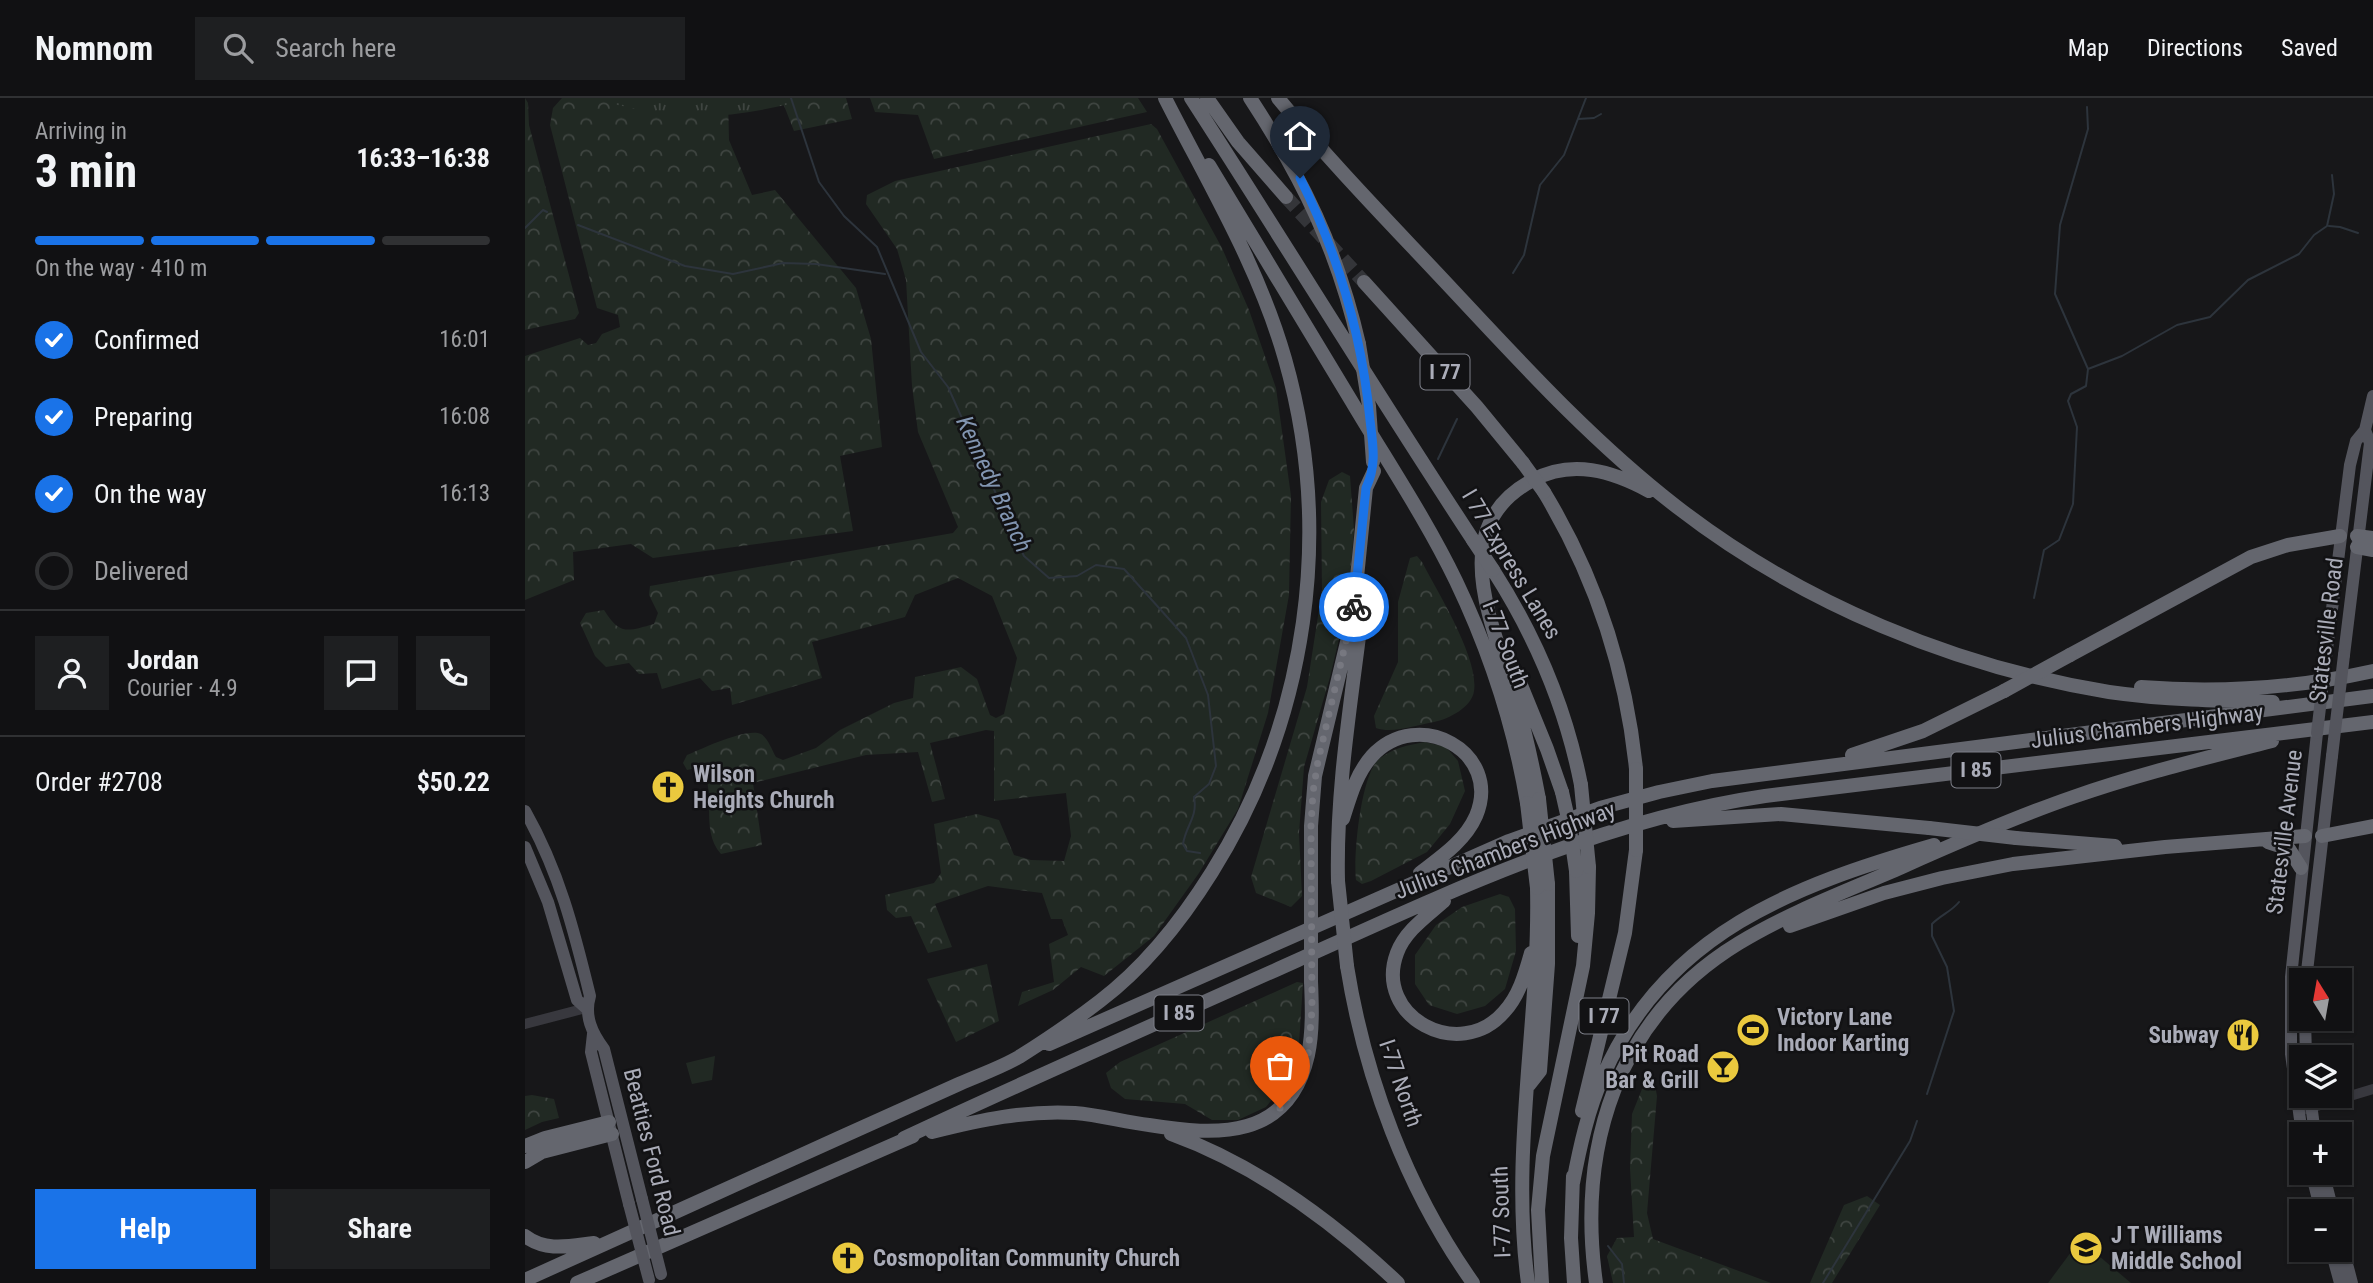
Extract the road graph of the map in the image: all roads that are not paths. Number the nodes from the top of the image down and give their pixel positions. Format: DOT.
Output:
graph roads {
  1 [pos="1167,98"];
  2 [pos="1191,98"];
  3 [pos="1207,98"];
  4 [pos="1250,98"];
  5 [pos="1278,98"];
  6 [pos="1286,197"];
  7 [pos="1364,282"];
  8 [pos="2373,396"];
  9 [pos="2365,430"];
  10 [pos="1373,467"];
  11 [pos="1675,505"];
  12 [pos="2340,536"];
  13 [pos="2373,538"];
  14 [pos="2357,542"];
  15 [pos="2373,550"];
  16 [pos="1487,612"];
  17 [pos="2008,669"];
  18 [pos="2373,671"];
  19 [pos="2373,696"];
  20 [pos="2324,703"];
  21 [pos="2373,722"];
  22 [pos="2320,729"];
  23 [pos="1818,766"];
  24 [pos="1533,801"];
  25 [pos="525,811"];
  26 [pos="1634,824"];
  27 [pos="2373,826"];
  28 [pos="1987,830"];
  29 [pos="2305,836"];
  30 [pos="2322,836"];
  31 [pos="1337,837"];
  32 [pos="2263,841"];
  33 [pos="525,847"];
  34 [pos="2165,847"];
  35 [pos="551,862"];
  36 [pos="529,865"];
  37 [pos="2301,868"];
  38 [pos="1583,869"];
  39 [pos="1542,886"];
  40 [pos="1403,887"];
  41 [pos="1456,891"];
  42 [pos="1537,932"];
  43 [pos="2307,968"];
  44 [pos="1698,973"];
  45 [pos="586,1008"];
  46 [pos="525,1024"];
  47 [pos="593,1034"];
  48 [pos="2291,1045"];
  49 [pos="1015,1059"];
  50 [pos="1528,1087"];
  51 [pos="2373,1089"];
  52 [pos="2352,1094"];
  53 [pos="1147,1125"];
  54 [pos="610,1128"];
  55 [pos="904,1138"];
  56 [pos="525,1146"];
  57 [pos="525,1163"];
  58 [pos="1573,1183"];
  59 [pos="636,1201"];
  60 [pos="525,1236"];
  61 [pos="609,1241"];
  62 [pos="2334,1262"];
  63 [pos="2347,1262"];
  64 [pos="612,1269"];
  65 [pos="525,1280"];
  66 [pos="656,1280"];
  67 [pos="577,1283"];
  68 [pos="595,1283"];
  69 [pos="1398,1283"];
  70 [pos="1473,1283"];
  71 [pos="1528,1283"];
  72 [pos="1542,1283"];
  73 [pos="1574,1283"];
  74 [pos="1596,1283"];
  75 [pos="2340,1283"];
  76 [pos="2352,1283"];
  1 -- 24 [label="highway, I-77 South"];
  1 -- 49 [label="highway"];
  2 -- 38 [label="highway, I 77 Express Lanes / I 77, bridge"];
  3 -- 6 [label="highway"];
  4 -- 10 [label="highway, bridge"];
  5 -- 11 [label="highway"];
  7 -- 58 [label="highway, I 77, bridge"];
  8 -- 9 [label="main road, Statesville Road"];
  9 -- 12 [label="main road, Statesville Road"];
  9 -- 14 [label="main road, Statesville Road"];
  10 -- 31 [label="highway"];
  10 -- 53 [label="highway, bridge"];
  11 -- 16 [label="highway"];
  11 -- 17 [label="highway"];
  12 -- 14 [label="main road"];
  12 -- 23 [label="highway, bridge"];
  12 -- 29 [label="main road, Statesville Avenue, bridge"];
  13 -- 14 [label="highway"];
  14 -- 15 [label="highway"];
  14 -- 30 [label="main road, Statesville Road, bridge"];
  16 -- 24 [label="highway"];
  16 -- 38 [label="highway, bridge"];
  17 -- 18 [label="highway"];
  17 -- 20 [label="highway"];
  19 -- 20 [label="highway, Julius Chambers Highway / I 85"];
  20 -- 23 [label="highway, Julius Chambers Highway / I 85"];
  21 -- 22 [label="highway, Julius Chambers Highway / I 85"];
  22 -- 26 [label="highway, Julius Chambers Highway / I 85"];
  22 -- 28 [label="highway"];
  23 -- 40 [label="highway, Julius Chambers Highway / I 85"];
  24 -- 39 [label="highway, bridge"];
  25 -- 35 [label="main road, Beatties Ford Road"];
  26 -- 34 [label="highway, bridge"];
  26 -- 41 [label="highway, Julius Chambers Highway / I 85"];
  27 -- 30 [label="highway"];
  28 -- 44 [label="highway"];
  28 -- 58 [label="highway"];
  29 -- 30 [label="main road"];
  29 -- 32 [label="highway"];
  29 -- 37 [label="main road, Statesville Avenue"];
  30 -- 43 [label="main road, Statesville Avenue"];
  31 -- 40 [label="highway"];
  31 -- 70 [label="highway, I-77 North, bridge"];
  32 -- 34 [label="highway"];
  32 -- 37 [label="highway"];
  33 -- 36 [label="main road, Beatties Ford Road"];
  34 -- 44 [label="highway"];
  35 -- 36 [label="street"];
  35 -- 45 [label="main road, Beatties Ford Road"];
  36 -- 45 [label="main road, Beatties Ford Road"];
  37 -- 48 [label="main road, Statesville Avenue"];
  38 -- 72 [label="highway, I 77 Express Lanes / I 77"];
  39 -- 42 [label="highway, I-77 South"];
  39 -- 50 [label="highway"];
  40 -- 49 [label="highway, Julius Chambers Highway / I 85"];
  41 -- 42 [label="highway"];
  41 -- 55 [label="highway, Julius Chambers Highway / I 85"];
  42 -- 50 [label="highway, I-77 South"];
  44 -- 74 [label="highway"];
  45 -- 46 [label="street"];
  45 -- 47 [label="main road, Beatties Ford Road"];
  47 -- 54 [label="main road, Beatties Ford Road"];
  47 -- 59 [label="main road, Beatties Ford Road"];
  49 -- 61 [label="highway, I 85"];
  50 -- 71 [label="highway, I-77 South"];
  51 -- 52 [label="street"];
  53 -- 55 [label="highway"];
  53 -- 69 [label="highway"];
  54 -- 56 [label="highway"];
  54 -- 57 [label="highway"];
  54 -- 59 [label="main road, Beatties Ford Road"];
  55 -- 64 [label="highway, I 85"];
  58 -- 73 [label="highway, I 77"];
  59 -- 66 [label="main road, Beatties Ford Road, bridge"];
  60 -- 61 [label="highway"];
  61 -- 65 [label="highway, I 85"];
  62 -- 75 [label="main road"];
  63 -- 76 [label="main road"];
  64 -- 67 [label="highway, I 85"];
  64 -- 68 [label="highway"];
}
